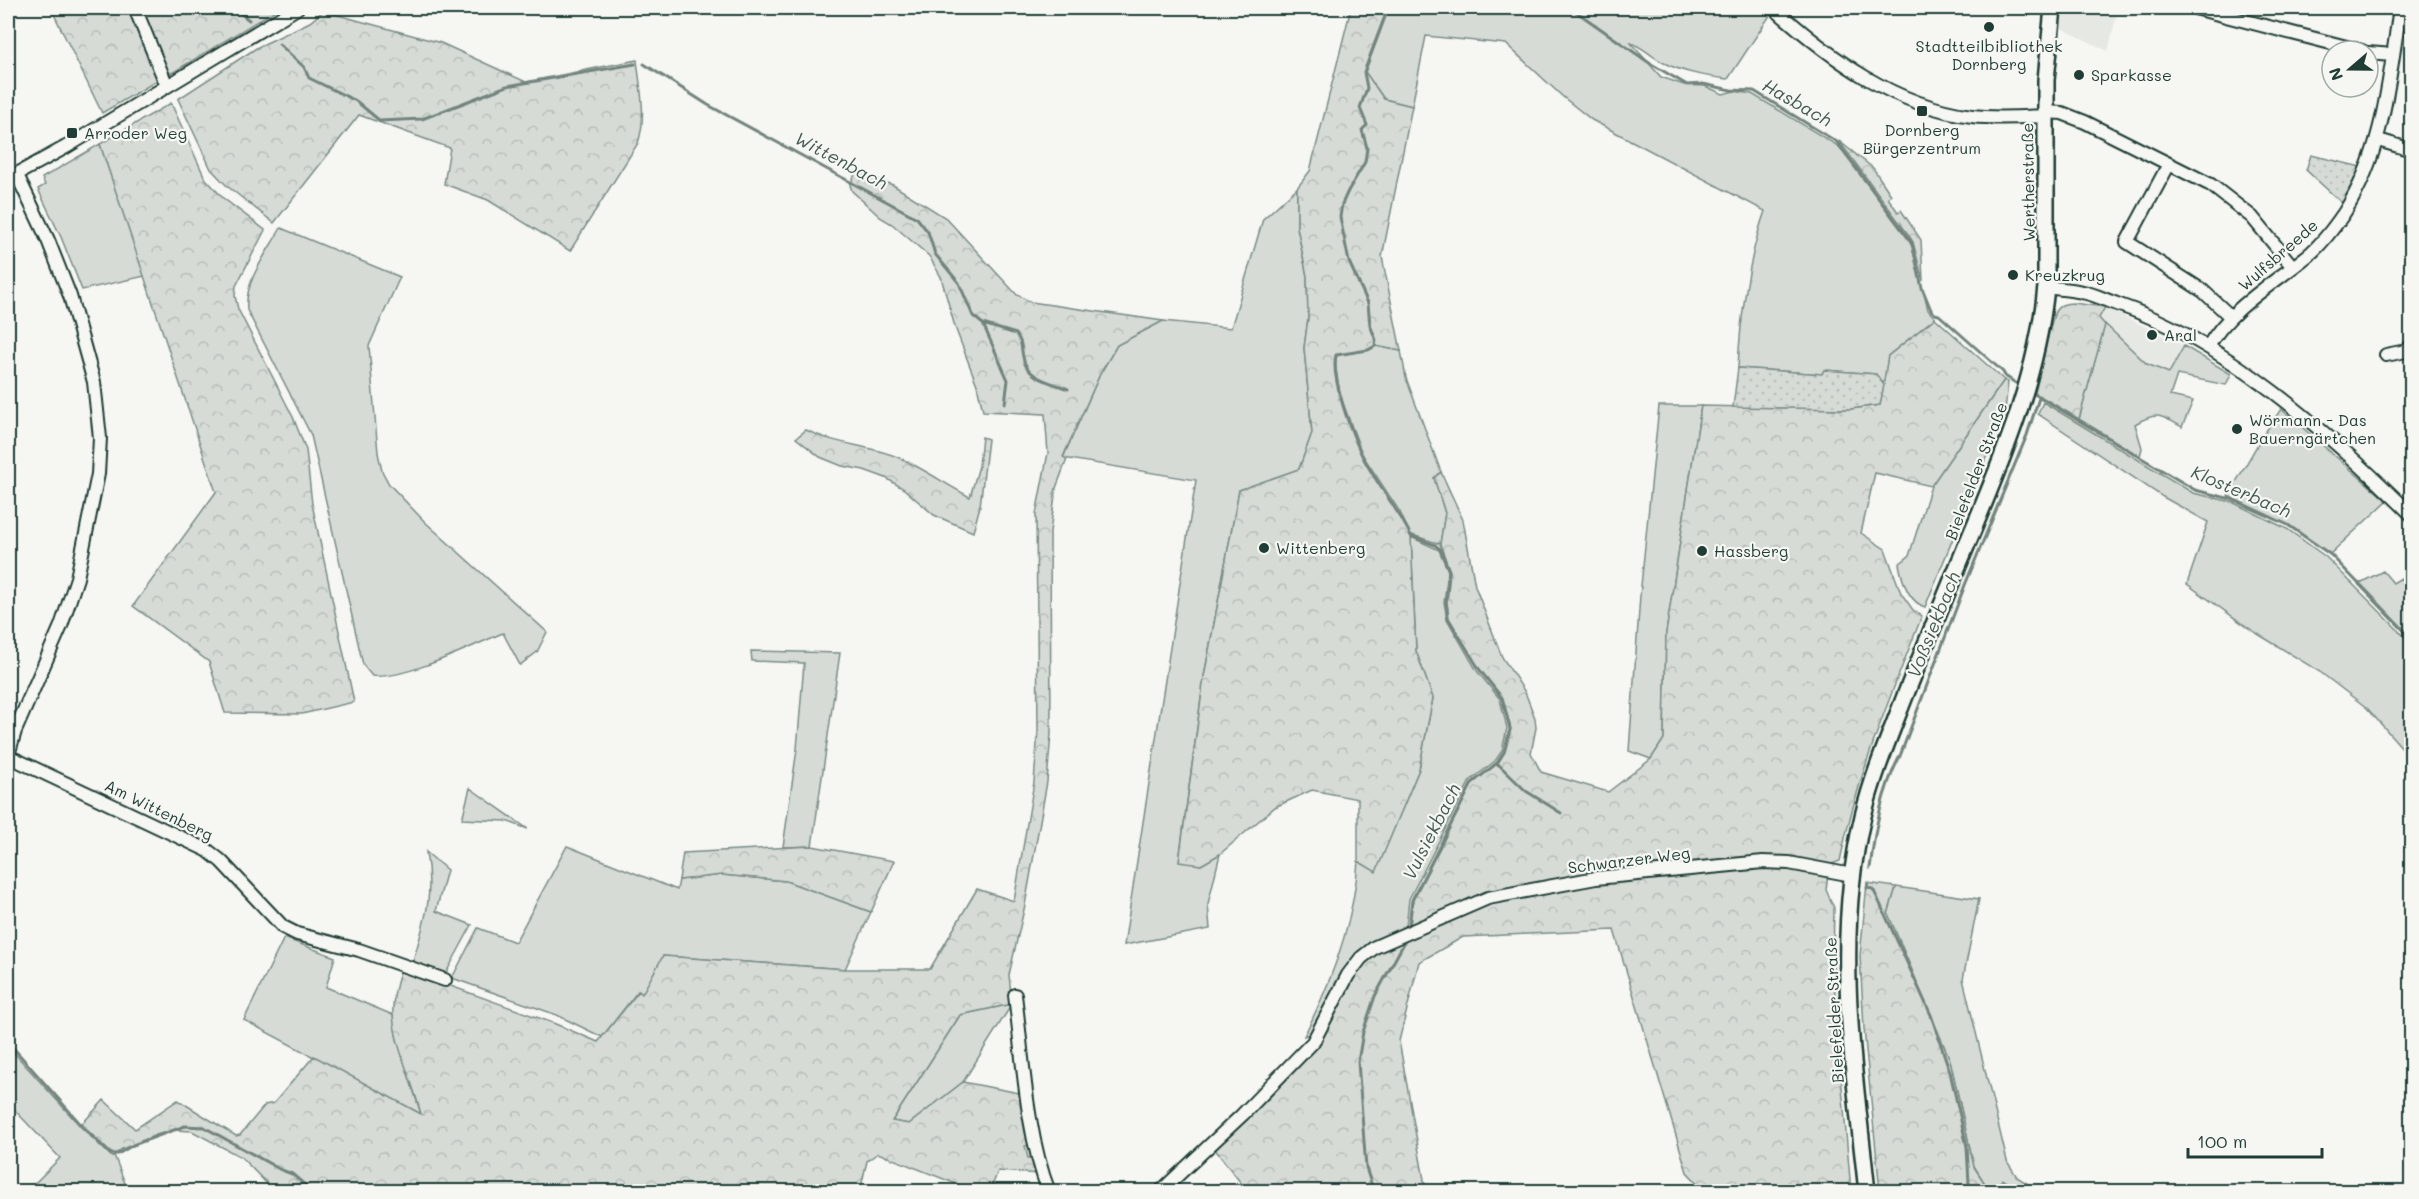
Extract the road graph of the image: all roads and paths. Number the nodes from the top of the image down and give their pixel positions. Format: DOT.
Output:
graph roads {
  1 [pos="135,8"];
  2 [pos="297,8"];
  3 [pos="1774,8"];
  4 [pos="2052,8"];
  5 [pos="2194,8"];
  6 [pos="2400,8"];
  7 [pos="2320,40"];
  8 [pos="2380,54"];
  9 [pos="2393,56"];
  10 [pos="167,86"];
  11 [pos="2045,114"];
  12 [pos="2378,140"];
  13 [pos="2412,150"];
  14 [pos="2169,164"];
  15 [pos="12,177"];
  16 [pos="2293,267"];
  17 [pos="2046,287"];
  18 [pos="2231,317"];
  19 [pos="2412,345"];
  20 [pos="2208,346"];
  21 [pos="2386,355"];
  22 [pos="2026,390"];
  23 [pos="2412,515"];
  24 [pos="8,755"];
  25 [pos="1852,875"];
  26 [pos="445,980"];
  27 [pos="1015,995"];
  28 [pos="1049,1191"];
  29 [pos="1160,1191"];
  30 [pos="1867,1191"];
  1 -- 10 [label="street"];
  2 -- 10 [label="street"];
  3 -- 11 [label="street"];
  4 -- 11 [label="main road, Wertherstraße"];
  5 -- 7 [label="street"];
  6 -- 9 [label="street, Wulfsbreede"];
  8 -- 9 [label="street"];
  9 -- 12 [label="street, Wulfsbreede"];
  10 -- 15 [label="street"];
  11 -- 14 [label="street"];
  11 -- 17 [label="main road, Wertherstraße"];
  12 -- 13 [label="street"];
  12 -- 16 [label="street, Wulfsbreede"];
  14 -- 16 [label="street"];
  14 -- 18 [label="street"];
  15 -- 24 [label="street"];
  16 -- 18 [label="street, Wulfsbreede"];
  17 -- 20 [label="street"];
  17 -- 22 [label="main road, Wertherstraße"];
  18 -- 20 [label="street, Wulfsbreede"];
  19 -- 21 [label="street"];
  20 -- 23 [label="street"];
  22 -- 25 [label="main road, Bielefelder Straße"];
  24 -- 26 [label="street, Am Wittenberg"];
  25 -- 29 [label="street, Schwarzer Weg"];
  25 -- 30 [label="main road, Bielefelder Straße"];
  27 -- 28 [label="street"];
}
